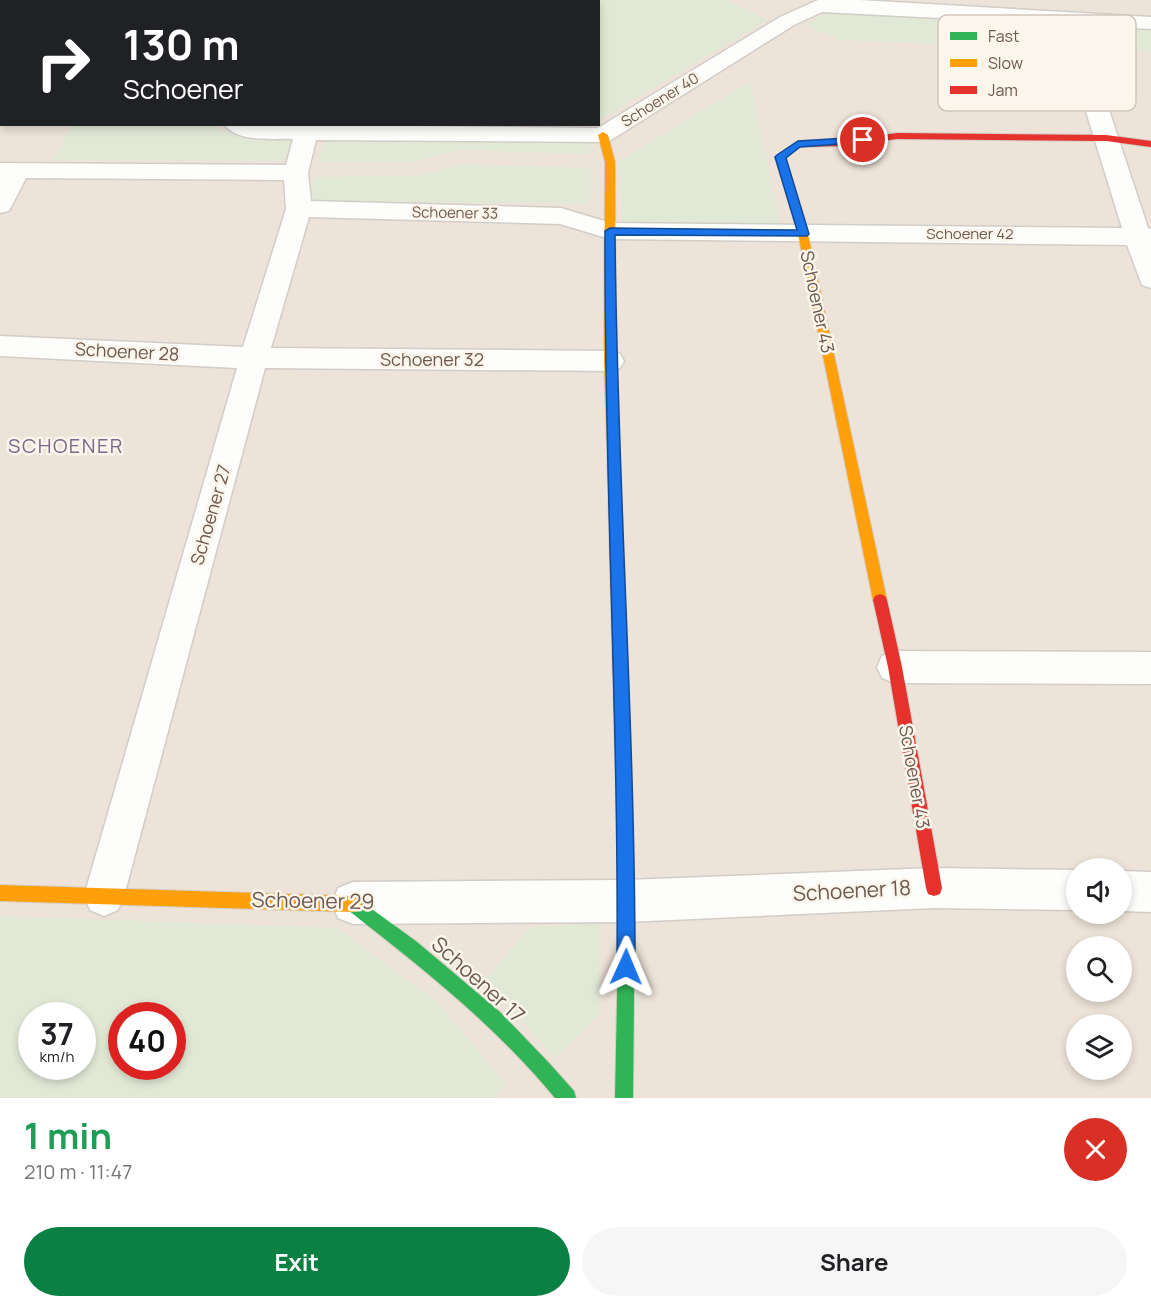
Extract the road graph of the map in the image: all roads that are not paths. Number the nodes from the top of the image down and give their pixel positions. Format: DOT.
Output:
graph roads {
  1 [pos="856,3"];
  2 [pos="1091,10"];
  3 [pos="1026,15"];
  4 [pos="1077,15"];
  5 [pos="1114,15"];
  6 [pos="1136,20"];
  7 [pos="1151,23"];
  8 [pos="1097,111"];
  9 [pos="239,126"];
  10 [pos="306,133"];
  11 [pos="603,135"];
  12 [pos="1106,138"];
  13 [pos="1151,144"];
  14 [pos="9,170"];
  15 [pos="296,173"];
  16 [pos="0,205"];
  17 [pos="298,209"];
  18 [pos="610,231"];
  19 [pos="803,234"];
  20 [pos="1144,236"];
  21 [pos="1151,279"];
  22 [pos="0,346"];
  23 [pos="254,358"];
  24 [pos="610,361"];
  25 [pos="895,667"];
  26 [pos="1151,668"];
  27 [pos="934,888"];
  28 [pos="1066,890"];
  29 [pos="1132,891"];
  30 [pos="1151,892"];
  31 [pos="0,893"];
  32 [pos="104,896"];
  33 [pos="627,901"];
  34 [pos="353,903"];
  35 [pos="567,1098"];
  36 [pos="624,1098"];
  1 -- 3 [label="street, Schoener 40"];
  1 -- 11 [label="street, Schoener 40"];
  2 -- 4 [label="street, Schoener 40"];
  2 -- 5 [label="street, Schoener 40"];
  6 -- 7 [label="street, Schoener 40"];
  8 -- 12 [label="street"];
  9 -- 10 [label="street, Schoener 40"];
  10 -- 11 [label="street, Schoener 40"];
  10 -- 15 [label="street, Schoener 27"];
  11 -- 18 [label="street"];
  12 -- 13 [label="street"];
  12 -- 19 [label="street, Schoener 43"];
  12 -- 20 [label="street"];
  14 -- 15 [label="street"];
  14 -- 16 [label="street"];
  15 -- 17 [label="street, Schoener 27"];
  17 -- 18 [label="street, Schoener 33"];
  17 -- 23 [label="street, Schoener 27"];
  18 -- 19 [label="street"];
  18 -- 24 [label="street"];
  19 -- 20 [label="street, Schoener 42"];
  19 -- 25 [label="street, Schoener 43"];
  20 -- 21 [label="street"];
  22 -- 23 [label="street, Schoener 28"];
  23 -- 24 [label="street, Schoener 32"];
  23 -- 32 [label="street, Schoener 27"];
  24 -- 33 [label="street"];
  25 -- 26 [label="street"];
  25 -- 27 [label="street, Schoener 43"];
  27 -- 28 [label="street, Schoener 18"];
  27 -- 33 [label="street, Schoener 18"];
  29 -- 30 [label="street"];
  31 -- 32 [label="street, Schoener 29"];
  32 -- 34 [label="street, Schoener 29"];
  33 -- 34 [label="street, Schoener 29"];
  33 -- 36 [label="street"];
  34 -- 35 [label="street, Schoener 17"];
}
